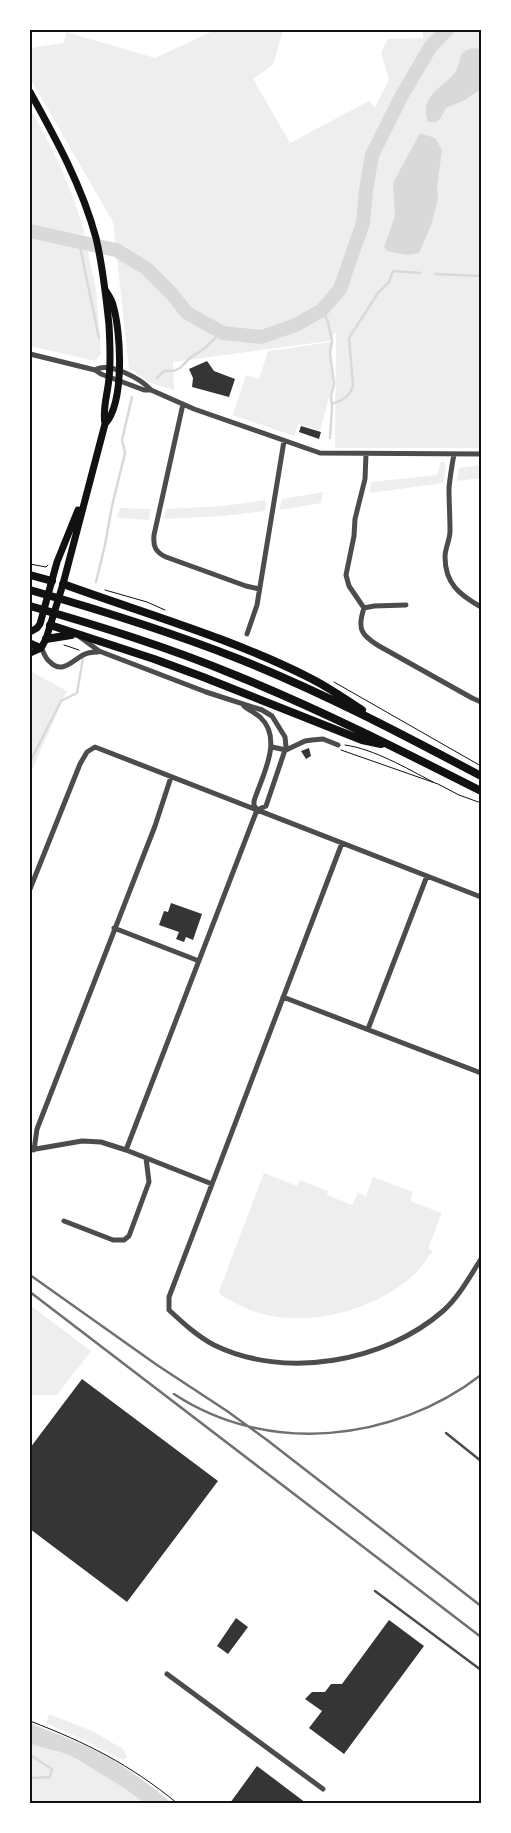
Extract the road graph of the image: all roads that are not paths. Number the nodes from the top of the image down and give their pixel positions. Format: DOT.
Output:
graph roads {
  1 [pos="30,92"];
  2 [pos="106,291"];
  3 [pos="30,354"];
  4 [pos="110,368"];
  5 [pos="95,370"];
  6 [pos="119,371"];
  7 [pos="110,377"];
  8 [pos="119,380"];
  9 [pos="151,390"];
  10 [pos="183,404"];
  11 [pos="105,424"];
  12 [pos="284,441"];
  13 [pos="366,454"];
  14 [pos="454,454"];
  15 [pos="481,454"];
  16 [pos="88,487"];
  17 [pos="30,575"];
  18 [pos="51,584"];
  19 [pos="62,587"];
  20 [pos="259,589"];
  21 [pos="30,590"];
  22 [pos="406,605"];
  23 [pos="30,606"];
  24 [pos="481,607"];
  25 [pos="364,608"];
  26 [pos="40,621"];
  27 [pos="50,624"];
  28 [pos="30,632"];
  29 [pos="247,634"];
  30 [pos="76,635"];
  31 [pos="46,639"];
  32 [pos="30,643"];
  33 [pos="41,648"];
  34 [pos="99,652"];
  35 [pos="30,653"];
  36 [pos="481,702"];
  37 [pos="241,704"];
  38 [pos="399,732"];
  39 [pos="338,745"];
  40 [pos="272,747"];
  41 [pos="395,747"];
  42 [pos="286,750"];
  43 [pos="481,776"];
  44 [pos="171,777"];
  45 [pos="481,791"];
  46 [pos="257,810"];
  47 [pos="342,843"];
  48 [pos="427,876"];
  49 [pos="30,889"];
  50 [pos="481,897"];
  51 [pos="114,928"];
  52 [pos="199,960"];
  53 [pos="283,997"];
  54 [pos="368,1029"];
  55 [pos="481,1073"];
  56 [pos="32,1150"];
  57 [pos="126,1150"];
  58 [pos="146,1158"];
  59 [pos="212,1184"];
  60 [pos="64,1221"];
  61 [pos="481,1259"];
  62 [pos="446,1433"];
  63 [pos="481,1461"];
  64 [pos="375,1591"];
  65 [pos="481,1670"];
  66 [pos="167,1674"];
  67 [pos="323,1789"];
  1 -- 2 [label="main road"];
  2 -- 4 [label="main road"];
  2 -- 6 [label="main road"];
  3 -- 5 [label="street"];
  4 -- 5 [label="street"];
  4 -- 6 [label="street"];
  4 -- 7 [label="main road"];
  5 -- 7 [label="street"];
  6 -- 8 [label="main road"];
  6 -- 9 [label="street"];
  7 -- 8 [label="street"];
  7 -- 11 [label="main road"];
  8 -- 9 [label="street"];
  8 -- 11 [label="main road"];
  9 -- 10 [label="street"];
  10 -- 12 [label="street"];
  10 -- 20 [label="street"];
  11 -- 16 [label="main road"];
  12 -- 13 [label="street"];
  12 -- 20 [label="street"];
  13 -- 14 [label="street"];
  13 -- 25 [label="street"];
  14 -- 15 [label="street"];
  14 -- 24 [label="street"];
  16 -- 18 [label="main road"];
  16 -- 19 [label="main road"];
  17 -- 18 [label="highway"];
  18 -- 19 [label="main road"];
  18 -- 26 [label="main road"];
  19 -- 27 [label="main road"];
  19 -- 38 [label="highway"];
  20 -- 29 [label="street"];
  21 -- 38 [label="highway"];
  22 -- 25 [label="street"];
  23 -- 41 [label="highway"];
  25 -- 36 [label="street"];
  26 -- 27 [label="main road"];
  26 -- 28 [label="main road"];
  27 -- 30 [label="highway"];
  27 -- 31 [label="main road"];
  30 -- 31 [label="highway"];
  30 -- 34 [label="street"];
  30 -- 41 [label="highway"];
  31 -- 33 [label="main road"];
  32 -- 33 [label="main road"];
  33 -- 34 [label="street"];
  33 -- 35 [label="main road"];
  34 -- 37 [label="street"];
  37 -- 40 [label="street"];
  37 -- 42 [label="street"];
  38 -- 43 [label="highway"];
  39 -- 42 [label="street"];
  40 -- 42 [label="street"];
  40 -- 46 [label="street"];
  41 -- 45 [label="highway"];
  42 -- 46 [label="street"];
  44 -- 46 [label="street"];
  44 -- 49 [label="street"];
  44 -- 51 [label="street"];
  46 -- 47 [label="street"];
  46 -- 52 [label="street"];
  47 -- 48 [label="street"];
  47 -- 53 [label="street"];
  48 -- 50 [label="street"];
  48 -- 54 [label="street"];
  51 -- 52 [label="street"];
  51 -- 56 [label="street"];
  52 -- 57 [label="street"];
  53 -- 54 [label="street"];
  53 -- 59 [label="street"];
  54 -- 55 [label="street"];
  56 -- 57 [label="street"];
  57 -- 58 [label="street"];
  58 -- 59 [label="street"];
  58 -- 60 [label="street"];
  59 -- 61 [label="street"];
  62 -- 63 [label="lane"];
  64 -- 65 [label="lane"];
  66 -- 67 [label="street"];
}
